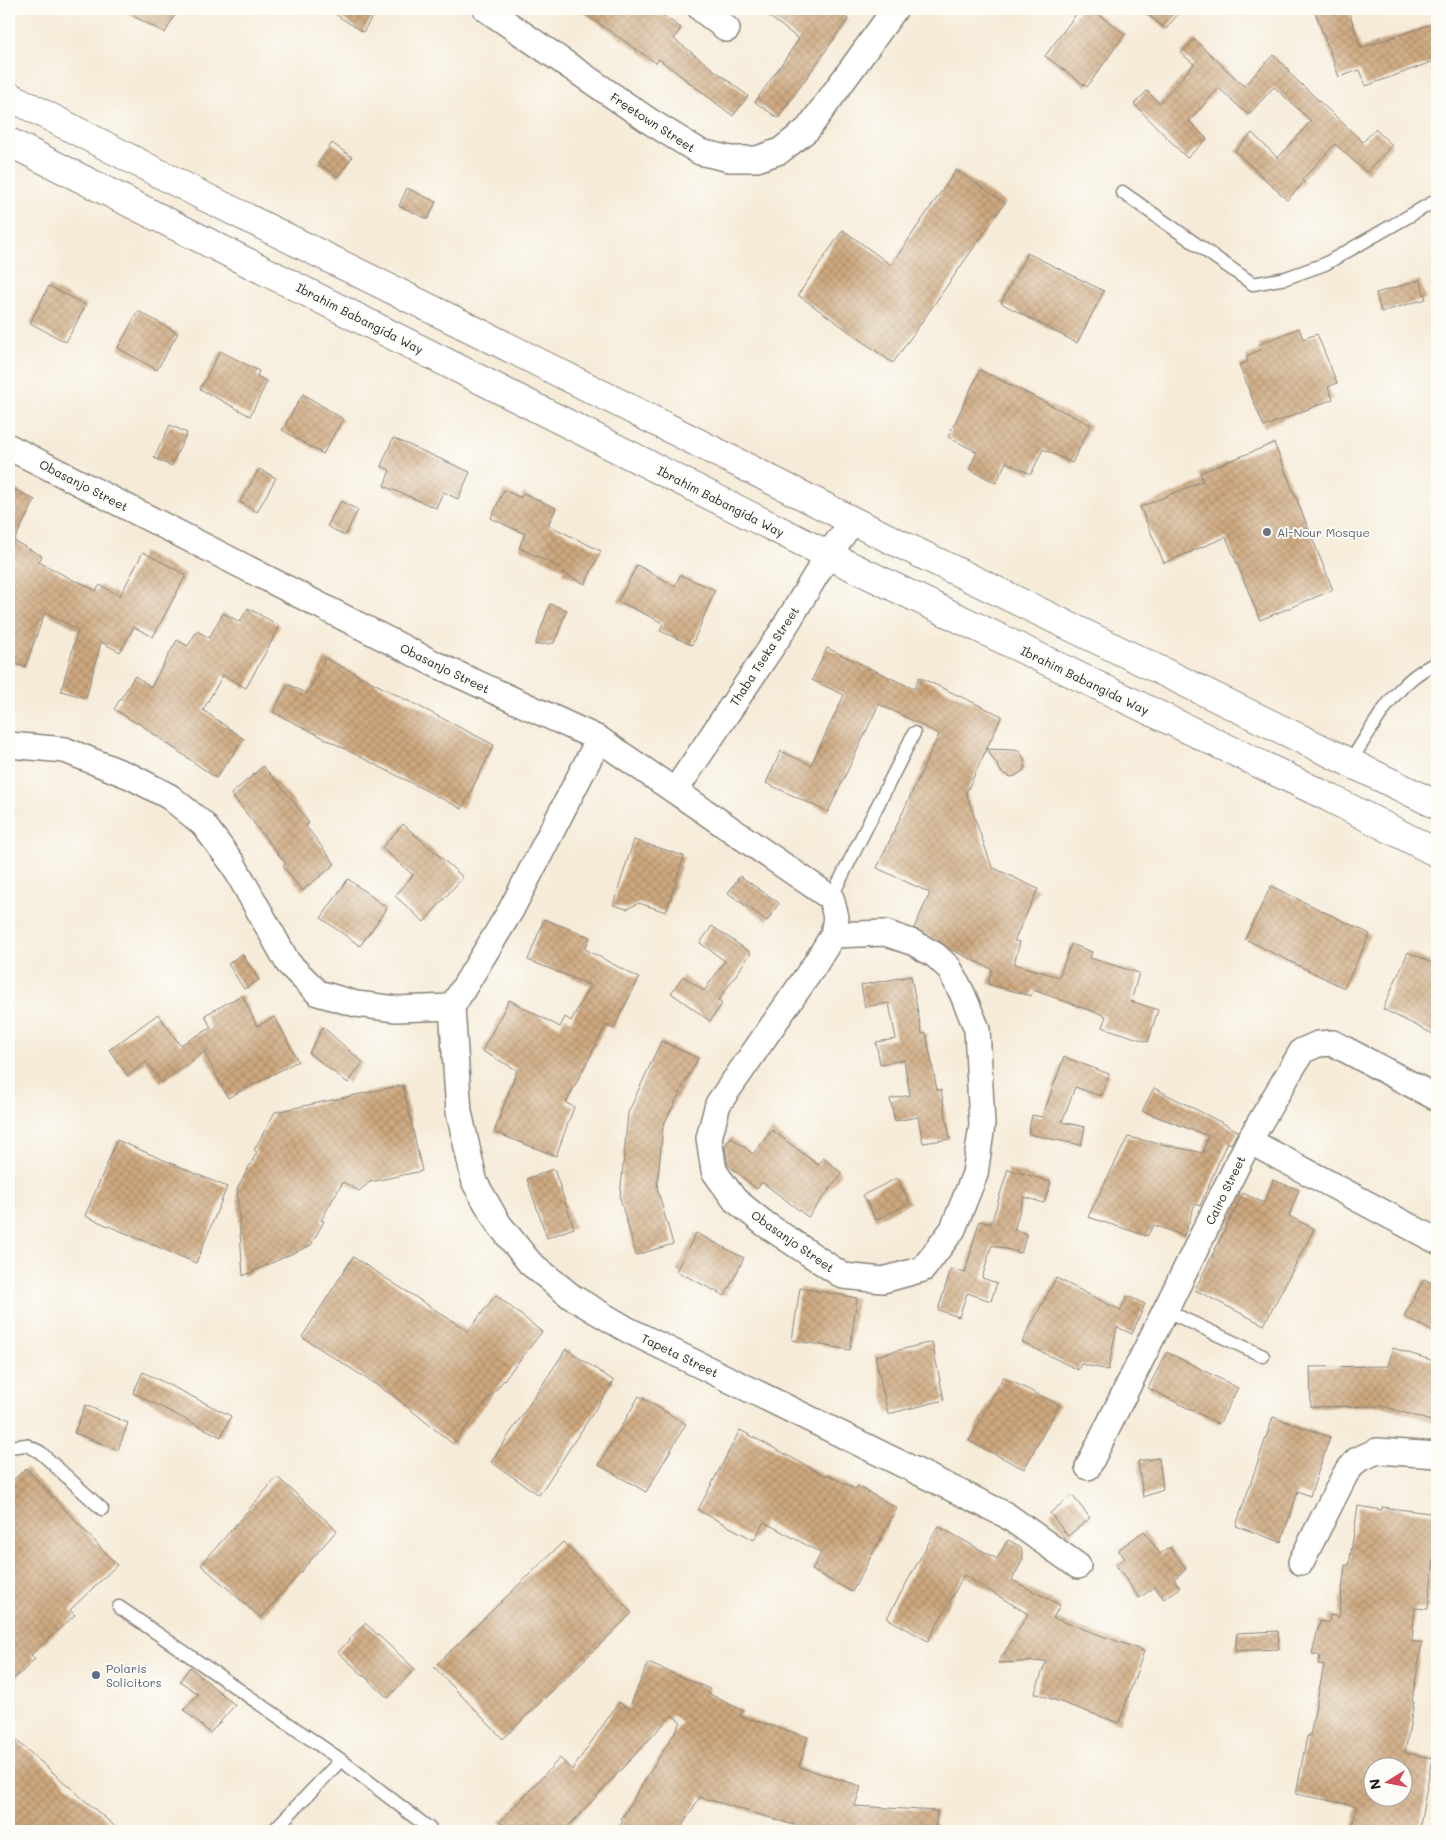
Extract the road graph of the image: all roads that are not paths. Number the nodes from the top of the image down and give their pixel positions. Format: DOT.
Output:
graph roads {
  1 [pos="486,9"];
  2 [pos="701,9"];
  3 [pos="895,9"];
  4 [pos="727,29"];
  5 [pos="9,96"];
  6 [pos="9,142"];
  7 [pos="1122,192"];
  8 [pos="1437,200"];
  9 [pos="9,447"];
  10 [pos="854,521"];
  11 [pos="828,555"];
  12 [pos="1437,663"];
  13 [pos="914,733"];
  14 [pos="598,739"];
  15 [pos="9,745"];
  16 [pos="1350,762"];
  17 [pos="675,791"];
  18 [pos="1437,805"];
  19 [pos="1437,853"];
  20 [pos="831,898"];
  21 [pos="833,935"];
  22 [pos="452,1007"];
  23 [pos="1437,1098"];
  24 [pos="1249,1141"];
  25 [pos="1437,1241"];
  26 [pos="1165,1310"];
  27 [pos="1263,1356"];
  28 [pos="9,1447"];
  29 [pos="1437,1455"];
  30 [pos="1088,1467"];
  31 [pos="102,1509"];
  32 [pos="1301,1562"];
  33 [pos="1078,1566"];
  34 [pos="119,1607"];
  35 [pos="341,1760"];
  36 [pos="430,1829"];
  37 [pos="273,1831"];
  1 -- 3 [label="street, Freetown Street"];
  2 -- 4 [label="street"];
  5 -- 10 [label="main road"];
  6 -- 11 [label="main road, Ibrahim Babangida Way"];
  7 -- 8 [label="lane"];
  9 -- 14 [label="street, Obasanjo Street"];
  10 -- 11 [label="street, Thaba Tseka Street"];
  10 -- 16 [label="main road"];
  11 -- 17 [label="street, Thaba Tseka Street"];
  11 -- 19 [label="main road, Ibrahim Babangida Way"];
  12 -- 16 [label="lane"];
  13 -- 20 [label="lane"];
  14 -- 17 [label="street, Obasanjo Street"];
  14 -- 22 [label="street"];
  15 -- 22 [label="street"];
  16 -- 18 [label="main road"];
  17 -- 20 [label="street, Obasanjo Street"];
  20 -- 21 [label="street, Obasanjo Street"];
  21 -- 21 [label="street, Obasanjo Street"];
  22 -- 33 [label="street, Tapeta Street"];
  23 -- 24 [label="street, Cairo Street"];
  24 -- 25 [label="street"];
  24 -- 26 [label="street, Cairo Street"];
  26 -- 27 [label="lane"];
  26 -- 30 [label="street, Cairo Street"];
  28 -- 31 [label="lane"];
  29 -- 32 [label="street"];
  34 -- 35 [label="lane"];
  35 -- 36 [label="lane"];
  35 -- 37 [label="lane"];
}
